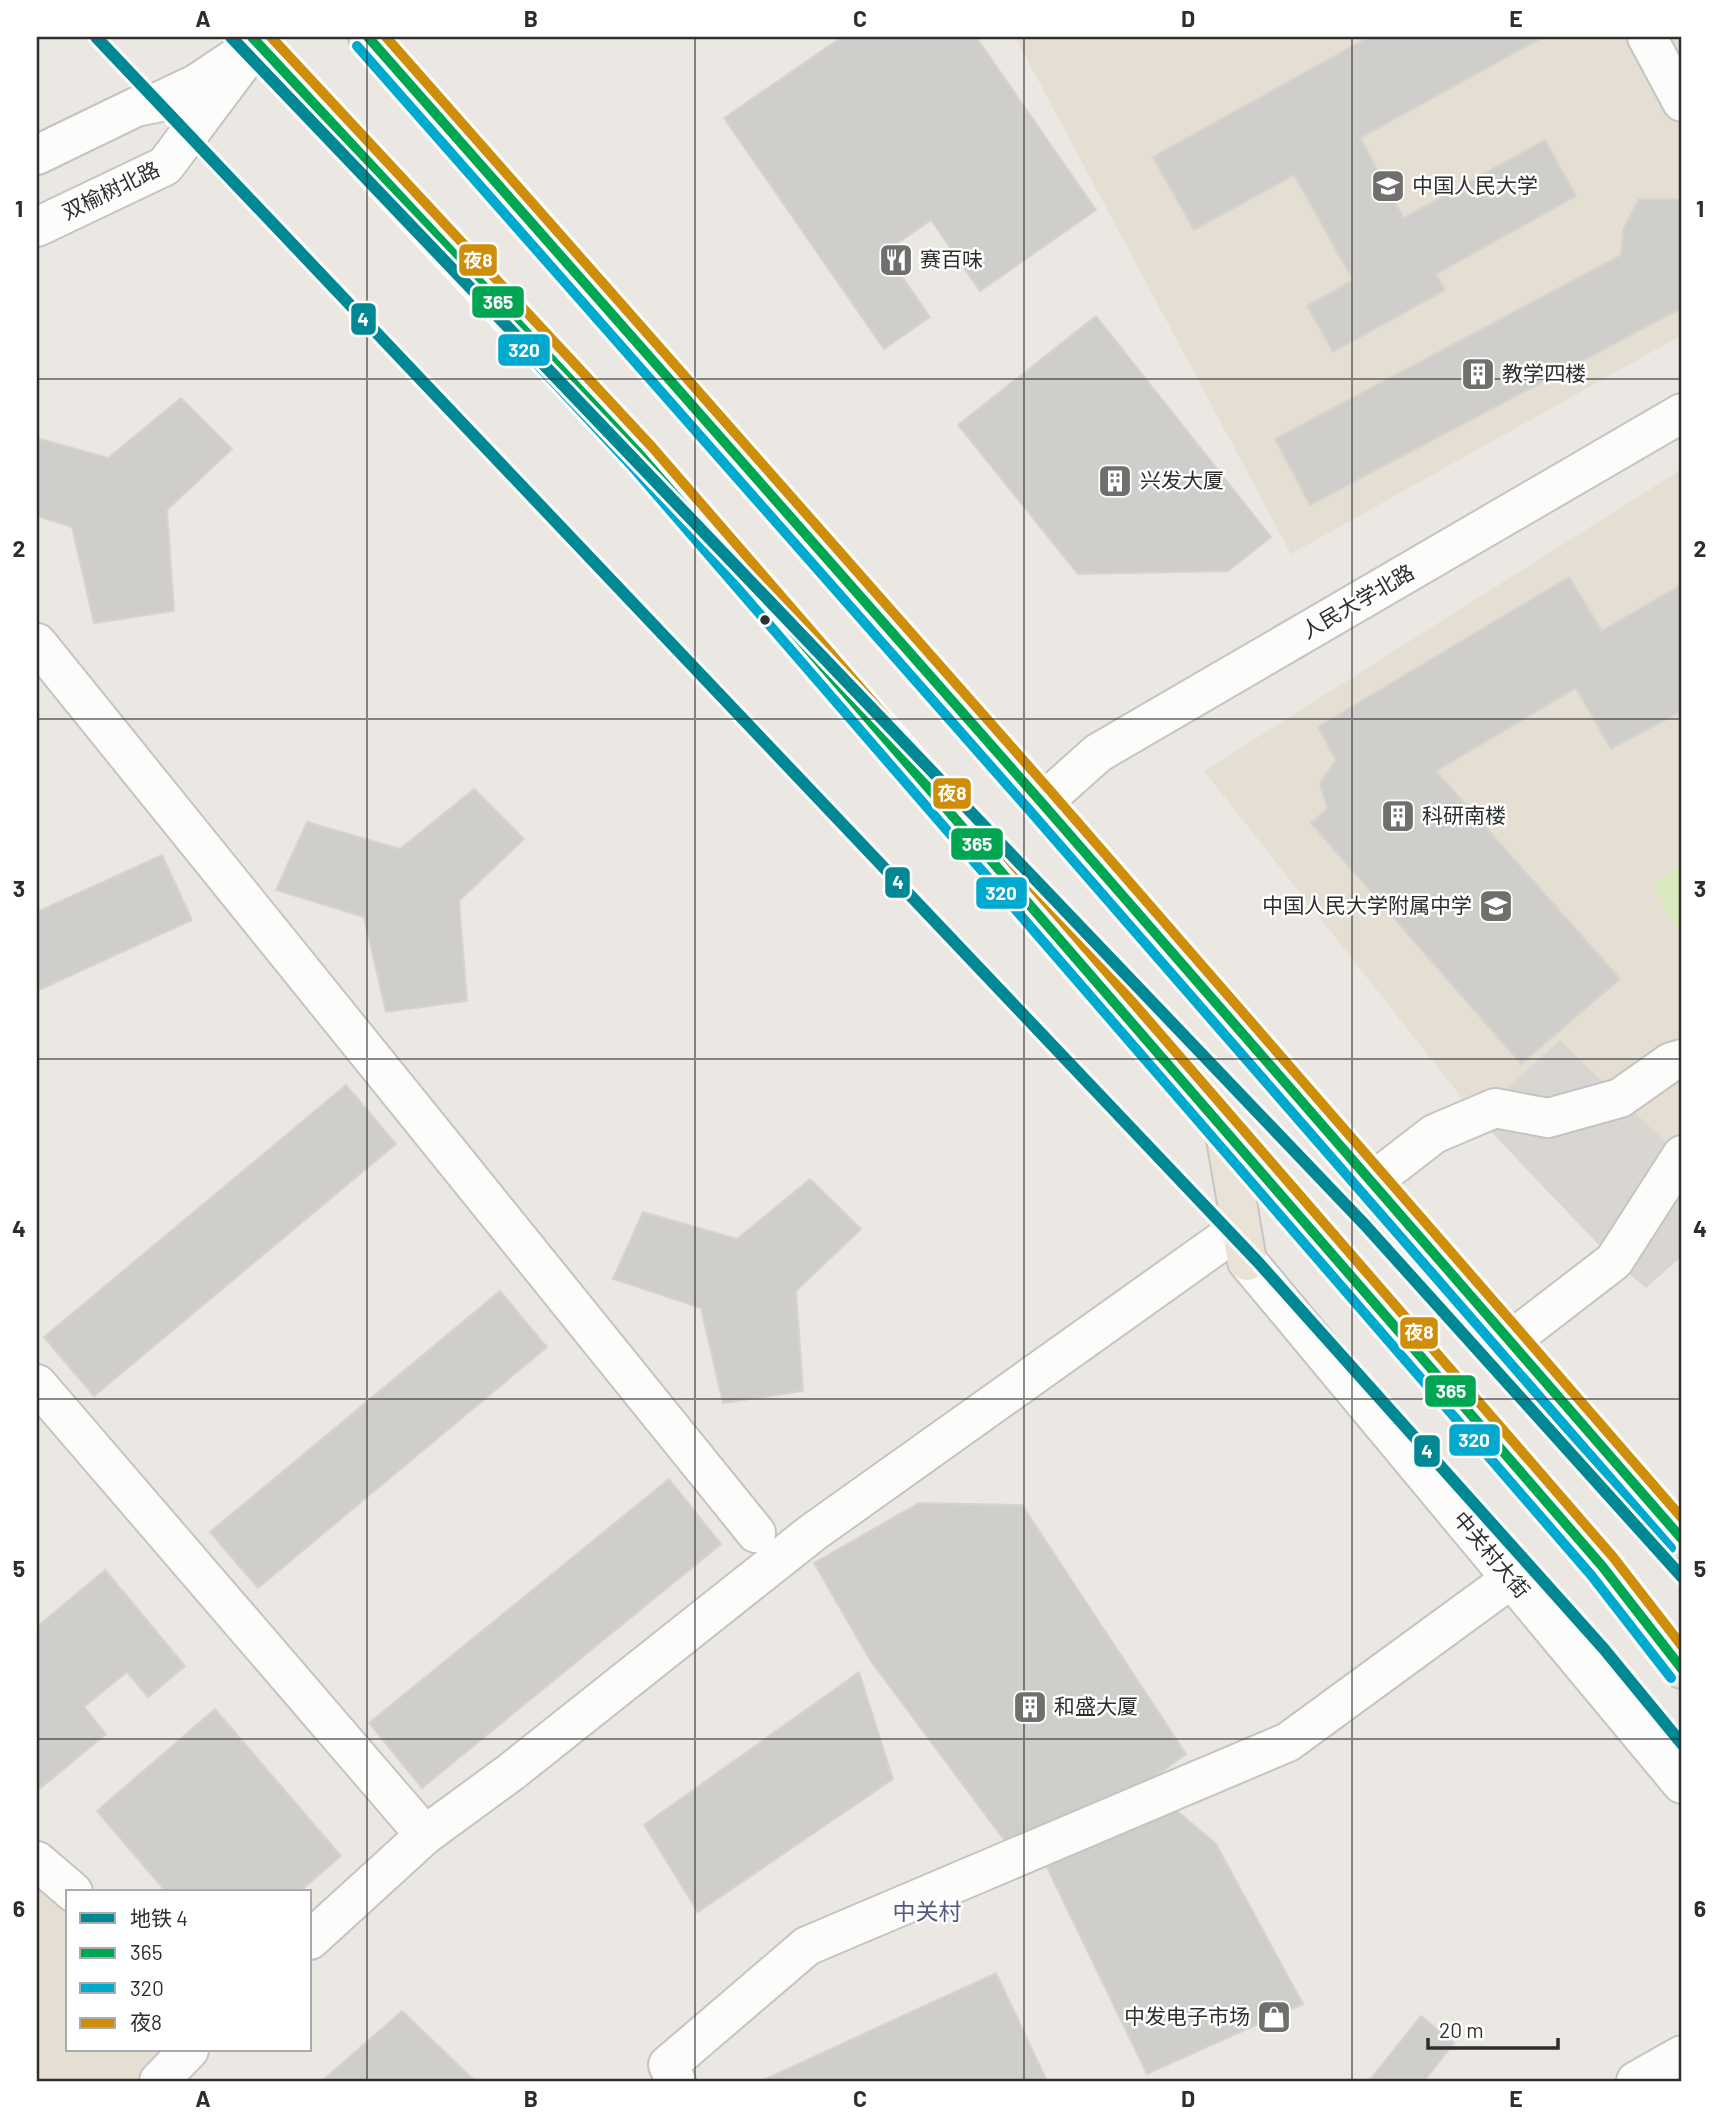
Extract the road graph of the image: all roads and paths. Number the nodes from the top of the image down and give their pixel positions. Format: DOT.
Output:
graph roads {
  1 [pos="368,37"];
  2 [pos="1647,37"];
  3 [pos="258,39"];
  4 [pos="1682,102"];
  5 [pos="37,156"];
  6 [pos="37,227"];
  7 [pos="1682,412"];
  8 [pos="37,643"];
  9 [pos="1042,803"];
  10 [pos="1682,1059"];
  11 [pos="1224,1128"];
  12 [pos="1682,1155"];
  13 [pos="1372,1182"];
  14 [pos="1236,1250"];
  15 [pos="1510,1341"];
  16 [pos="37,1384"];
  17 [pos="756,1534"];
  18 [pos="1682,1539"];
  19 [pos="1511,1579"];
  20 [pos="1682,1669"];
  21 [pos="1682,1784"];
  22 [pos="425,1835"];
  23 [pos="37,1861"];
  24 [pos="71,1890"];
  25 [pos="312,1938"];
  26 [pos="187,2052"];
  27 [pos="1682,2055"];
  28 [pos="159,2081"];
  29 [pos="676,2081"];
  30 [pos="1636,2081"];
  1 -- 9 [label="main road"];
  2 -- 4 [label="street"];
  3 -- 5 [label="street"];
  3 -- 6 [label="street, 双榆树北路"];
  3 -- 11 [label="main road"];
  7 -- 9 [label="street, 人民大学北路"];
  8 -- 17 [label="street"];
  9 -- 13 [label="main road"];
  10 -- 13 [label="street"];
  11 -- 14 [label="main road"];
  11 -- 20 [label="main road"];
  12 -- 15 [label="street"];
  13 -- 15 [label="main road"];
  14 -- 19 [label="street, 中关村大街"];
  14 -- 22 [label="street"];
  15 -- 18 [label="main road"];
  16 -- 22 [label="street"];
  19 -- 21 [label="street, 中关村大街"];
  19 -- 29 [label="street"];
  22 -- 25 [label="street"];
  23 -- 24 [label="street"];
  26 -- 28 [label="street"];
  27 -- 30 [label="street"];
}
